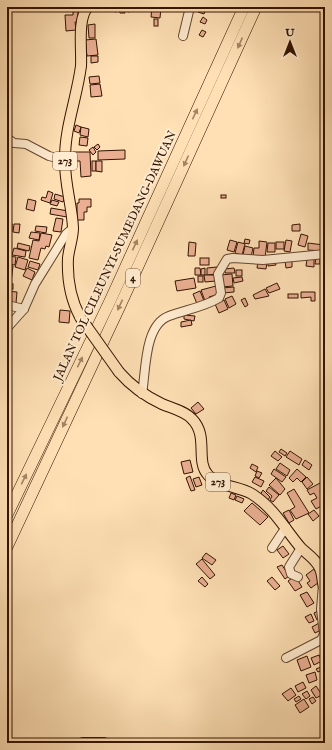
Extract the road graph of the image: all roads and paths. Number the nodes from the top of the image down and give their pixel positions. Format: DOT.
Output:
graph roads {
  1 [pos="88,7"];
  2 [pos="190,7"];
  3 [pos="244,7"];
  4 [pos="256,7"];
  5 [pos="183,36"];
  6 [pos="7,138"];
  7 [pos="65,160"];
  8 [pos="73,228"];
  9 [pos="325,254"];
  10 [pos="7,305"];
  11 [pos="24,309"];
  12 [pos="7,328"];
  13 [pos="142,394"];
  14 [pos="7,514"];
  15 [pos="286,527"];
  16 [pos="7,547"];
  17 [pos="272,548"];
  18 [pos="301,548"];
  19 [pos="298,577"];
  20 [pos="324,588"];
  21 [pos="286,658"];
  22 [pos="84,743"];
  23 [pos="104,743"];
  1 -- 7 [label="main road, 273"];
  2 -- 5 [label="street"];
  14 -- 3 [label="highway, JALAN TOL CILEUNYI–SUMEDANG–DAWUAN / 4, one-way"];
  4 -- 16 [label="highway, JALAN TOL CILEUNYI–SUMEDANG–DAWUAN / 4, one-way"];
  6 -- 7 [label="street"];
  7 -- 8 [label="main road, 273"];
  8 -- 11 [label="street"];
  8 -- 13 [label="main road, 273, bridge"];
  9 -- 13 [label="street"];
  10 -- 11 [label="street"];
  11 -- 12 [label="street"];
  13 -- 15 [label="main road, 273"];
  15 -- 17 [label="street"];
  15 -- 18 [label="main road, 273"];
  18 -- 19 [label="street"];
  18 -- 20 [label="main road, 273"];
  20 -- 21 [label="street"];
  22 -- 23 [label="main road"];
}
